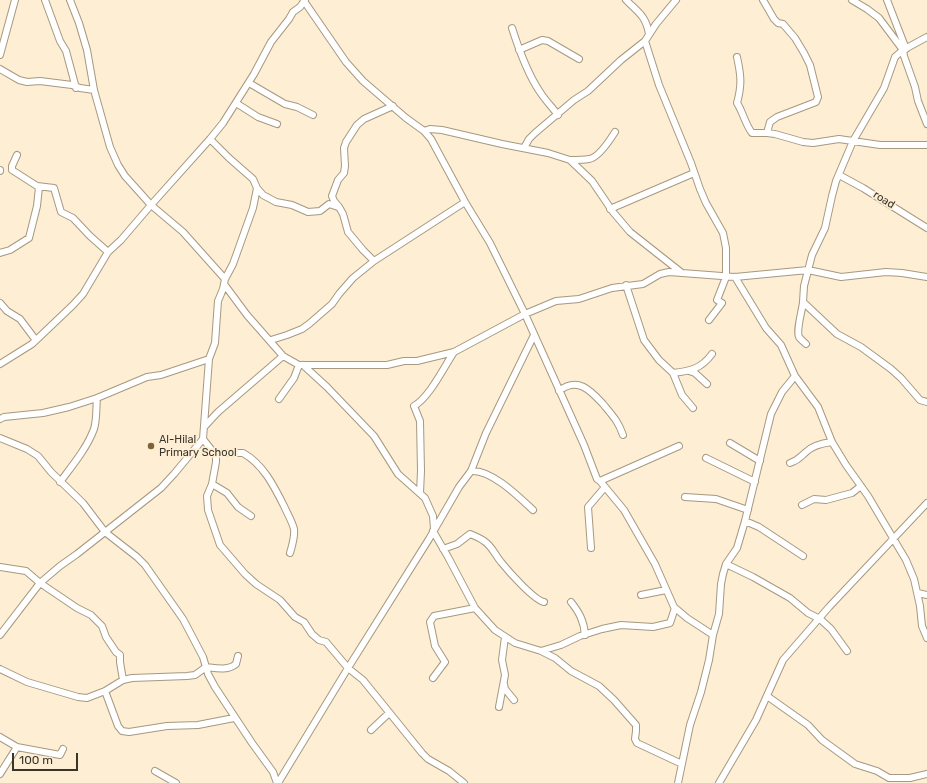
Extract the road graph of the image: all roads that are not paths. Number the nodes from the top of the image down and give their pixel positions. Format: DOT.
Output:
graph roads {
  1 [pos="15,0"];
  2 [pos="45,0"];
  3 [pos="70,0"];
  4 [pos="626,0"];
  5 [pos="676,0"];
  6 [pos="763,0"];
  7 [pos="852,0"];
  8 [pos="887,0"];
  9 [pos="305,1"];
  10 [pos="512,28"];
  11 [pos="649,34"];
  12 [pos="927,37"];
  13 [pos="645,41"];
  14 [pos="904,49"];
  15 [pos="519,50"];
  16 [pos="0,55"];
  17 [pos="737,57"];
  18 [pos="579,59"];
  19 [pos="0,69"];
  20 [pos="249,83"];
  21 [pos="76,88"];
  22 [pos="94,90"];
  23 [pos="236,103"];
  24 [pos="392,106"];
  25 [pos="558,114"];
  26 [pos="313,115"];
  27 [pos="277,124"];
  28 [pos="927,124"];
  29 [pos="424,130"];
  30 [pos="615,132"];
  31 [pos="767,133"];
  32 [pos="210,139"];
  33 [pos="852,141"];
  34 [pos="927,145"];
  35 [pos="524,148"];
  36 [pos="17,155"];
  37 [pos="570,160"];
  38 [pos="694,173"];
  39 [pos="839,175"];
  40 [pos="39,187"];
  41 [pos="257,188"];
  42 [pos="465,202"];
  43 [pos="151,205"];
  44 [pos="339,207"];
  45 [pos="610,209"];
  46 [pos="927,228"];
  47 [pos="108,252"];
  48 [pos="0,253"];
  49 [pos="374,261"];
  50 [pos="808,270"];
  51 [pos="682,273"];
  52 [pos="927,276"];
  53 [pos="726,277"];
  54 [pos="735,277"];
  55 [pos="224,282"];
  56 [pos="626,285"];
  57 [pos="803,302"];
  58 [pos="0,303"];
  59 [pos="525,314"];
  60 [pos="709,320"];
  61 [pos="534,335"];
  62 [pos="35,339"];
  63 [pos="271,340"];
  64 [pos="806,344"];
  65 [pos="454,352"];
  66 [pos="712,354"];
  67 [pos="283,356"];
  68 [pos="209,359"];
  69 [pos="0,364"];
  70 [pos="301,365"];
  71 [pos="689,371"];
  72 [pos="673,373"];
  73 [pos="795,376"];
  74 [pos="707,384"];
  75 [pos="560,391"];
  76 [pos="97,398"];
  77 [pos="279,399"];
  78 [pos="927,402"];
  79 [pos="693,408"];
  80 [pos="0,419"];
  81 [pos="205,426"];
  82 [pos="623,435"];
  83 [pos="0,438"];
  84 [pos="203,438"];
  85 [pos="730,442"];
  86 [pos="832,442"];
  87 [pos="679,446"];
  88 [pos="214,452"];
  89 [pos="706,458"];
  90 [pos="760,461"];
  91 [pos="790,463"];
  92 [pos="471,471"];
  93 [pos="600,481"];
  94 [pos="60,482"];
  95 [pos="755,482"];
  96 [pos="212,484"];
  97 [pos="861,486"];
  98 [pos="605,487"];
  99 [pos="420,493"];
  100 [pos="685,497"];
  101 [pos="927,503"];
  102 [pos="802,505"];
  103 [pos="533,510"];
  104 [pos="748,510"];
  105 [pos="251,516"];
  106 [pos="745,521"];
  107 [pos="434,530"];
  108 [pos="105,532"];
  109 [pos="893,539"];
  110 [pos="591,548"];
  111 [pos="443,549"];
  112 [pos="290,553"];
  113 [pos="803,556"];
  114 [pos="726,564"];
  115 [pos="0,567"];
  116 [pos="40,583"];
  117 [pos="666,590"];
  118 [pos="918,593"];
  119 [pos="641,594"];
  120 [pos="927,595"];
  121 [pos="544,602"];
  122 [pos="571,602"];
  123 [pos="475,608"];
  124 [pos="675,608"];
  125 [pos="820,619"];
  126 [pos="0,635"];
  127 [pos="585,635"];
  128 [pos="713,635"];
  129 [pos="505,637"];
  130 [pos="927,638"];
  131 [pos="540,651"];
  132 [pos="848,651"];
  133 [pos="238,656"];
  134 [pos="206,667"];
  135 [pos="348,668"];
  136 [pos="0,669"];
  137 [pos="433,678"];
  138 [pos="123,680"];
  139 [pos="504,684"];
  140 [pos="105,691"];
  141 [pos="767,696"];
  142 [pos="514,700"];
  143 [pos="499,707"];
  144 [pos="389,713"];
  145 [pos="234,718"];
  146 [pos="371,730"];
  147 [pos="0,737"];
  148 [pos="17,747"];
  149 [pos="63,749"];
  150 [pos="682,764"];
  151 [pos="155,771"];
  152 [pos="0,774"];
  153 [pos="927,774"];
  154 [pos="176,783"];
  155 [pos="278,783"];
  156 [pos="464,783"];
  157 [pos="678,783"];
  158 [pos="719,783"];
  1 -- 16 [label="street"];
  2 -- 21 [label="street"];
  3 -- 22 [label="street"];
  4 -- 11 [label="street"];
  5 -- 11 [label="street"];
  6 -- 31 [label="street"];
  7 -- 14 [label="street"];
  8 -- 14 [label="street"];
  9 -- 20 [label="street"];
  9 -- 24 [label="street"];
  10 -- 15 [label="street"];
  11 -- 13 [label="street"];
  12 -- 14 [label="street"];
  13 -- 25 [label="street"];
  13 -- 38 [label="street"];
  14 -- 28 [label="street"];
  14 -- 33 [label="street"];
  15 -- 18 [label="street"];
  15 -- 25 [label="street"];
  17 -- 31 [label="street"];
  19 -- 21 [label="street"];
  20 -- 23 [label="street"];
  20 -- 26 [label="street"];
  21 -- 22 [label="street"];
  22 -- 43 [label="street"];
  23 -- 27 [label="street"];
  23 -- 32 [label="street"];
  24 -- 29 [label="street"];
  24 -- 44 [label="street"];
  25 -- 35 [label="street"];
  29 -- 35 [label="street"];
  29 -- 42 [label="street"];
  30 -- 37 [label="street"];
  31 -- 33 [label="street"];
  32 -- 41 [label="street"];
  32 -- 43 [label="street"];
  33 -- 34 [label="street"];
  33 -- 39 [label="street"];
  35 -- 37 [label="street"];
  36 -- 40 [label="street"];
  37 -- 45 [label="street"];
  38 -- 45 [label="street"];
  38 -- 53 [label="street"];
  39 -- 46 [label="street, road"];
  39 -- 50 [label="street"];
  40 -- 47 [label="street"];
  40 -- 48 [label="street"];
  41 -- 44 [label="street"];
  41 -- 55 [label="street"];
  42 -- 49 [label="street"];
  42 -- 59 [label="street"];
  43 -- 47 [label="street"];
  43 -- 55 [label="street"];
  44 -- 49 [label="street"];
  45 -- 51 [label="street"];
  47 -- 62 [label="street"];
  49 -- 63 [label="street"];
  50 -- 52 [label="street"];
  50 -- 54 [label="street"];
  50 -- 57 [label="street"];
  51 -- 53 [label="street"];
  51 -- 56 [label="street"];
  53 -- 54 [label="street"];
  53 -- 60 [label="street"];
  54 -- 73 [label="street"];
  55 -- 63 [label="street"];
  55 -- 68 [label="street"];
  56 -- 59 [label="street"];
  56 -- 72 [label="street"];
  57 -- 64 [label="street"];
  57 -- 78 [label="street"];
  58 -- 62 [label="street"];
  59 -- 61 [label="street"];
  59 -- 65 [label="street"];
  61 -- 75 [label="street"];
  61 -- 92 [label="street"];
  62 -- 69 [label="street"];
  63 -- 67 [label="street"];
  65 -- 70 [label="street"];
  65 -- 99 [label="street"];
  66 -- 71 [label="street"];
  67 -- 70 [label="street"];
  67 -- 81 [label="street"];
  68 -- 76 [label="street"];
  68 -- 81 [label="street"];
  70 -- 77 [label="street"];
  70 -- 99 [label="street"];
  71 -- 72 [label="street"];
  71 -- 74 [label="street"];
  72 -- 79 [label="street"];
  73 -- 86 [label="street"];
  73 -- 90 [label="street"];
  75 -- 82 [label="street"];
  75 -- 93 [label="street"];
  76 -- 80 [label="street"];
  76 -- 94 [label="street"];
  81 -- 84 [label="street"];
  83 -- 94 [label="street"];
  84 -- 88 [label="street"];
  84 -- 108 [label="street"];
  85 -- 90 [label="street"];
  86 -- 91 [label="street"];
  86 -- 97 [label="street"];
  87 -- 93 [label="street"];
  88 -- 96 [label="street"];
  88 -- 112 [label="street"];
  89 -- 95 [label="street"];
  90 -- 95 [label="street"];
  92 -- 103 [label="street"];
  92 -- 107 [label="street"];
  93 -- 98 [label="street"];
  94 -- 108 [label="street"];
  95 -- 104 [label="street"];
  96 -- 105 [label="street"];
  96 -- 135 [label="street"];
  97 -- 102 [label="street"];
  97 -- 109 [label="street"];
  98 -- 110 [label="street"];
  98 -- 117 [label="street"];
  99 -- 107 [label="street"];
  100 -- 104 [label="street"];
  101 -- 109 [label="street"];
  104 -- 106 [label="street"];
  106 -- 113 [label="street"];
  106 -- 114 [label="street"];
  107 -- 111 [label="street"];
  107 -- 135 [label="street"];
  108 -- 116 [label="street"];
  108 -- 134 [label="street"];
  109 -- 118 [label="street"];
  109 -- 125 [label="street"];
  111 -- 121 [label="street"];
  111 -- 123 [label="street"];
  114 -- 125 [label="street"];
  114 -- 128 [label="street"];
  115 -- 116 [label="street"];
  116 -- 126 [label="street"];
  116 -- 138 [label="street"];
  117 -- 119 [label="street"];
  117 -- 124 [label="street"];
  118 -- 120 [label="street"];
  118 -- 130 [label="street"];
  122 -- 127 [label="street"];
  123 -- 129 [label="street"];
  123 -- 137 [label="street"];
  124 -- 127 [label="street"];
  124 -- 128 [label="street"];
  125 -- 132 [label="street"];
  125 -- 141 [label="street"];
  127 -- 131 [label="street"];
  128 -- 150 [label="street"];
  129 -- 131 [label="street"];
  129 -- 139 [label="street"];
  131 -- 150 [label="street"];
  133 -- 134 [label="street"];
  134 -- 138 [label="street"];
  134 -- 145 [label="street"];
  135 -- 144 [label="street"];
  135 -- 155 [label="street"];
  136 -- 140 [label="street"];
  138 -- 140 [label="street"];
  139 -- 142 [label="street"];
  139 -- 143 [label="street"];
  140 -- 145 [label="street"];
  141 -- 153 [label="street"];
  141 -- 158 [label="street"];
  144 -- 146 [label="street"];
  144 -- 156 [label="street"];
  145 -- 155 [label="street"];
  147 -- 148 [label="street"];
  148 -- 149 [label="street"];
  148 -- 152 [label="street"];
  150 -- 157 [label="street"];
  151 -- 154 [label="street"];
}
